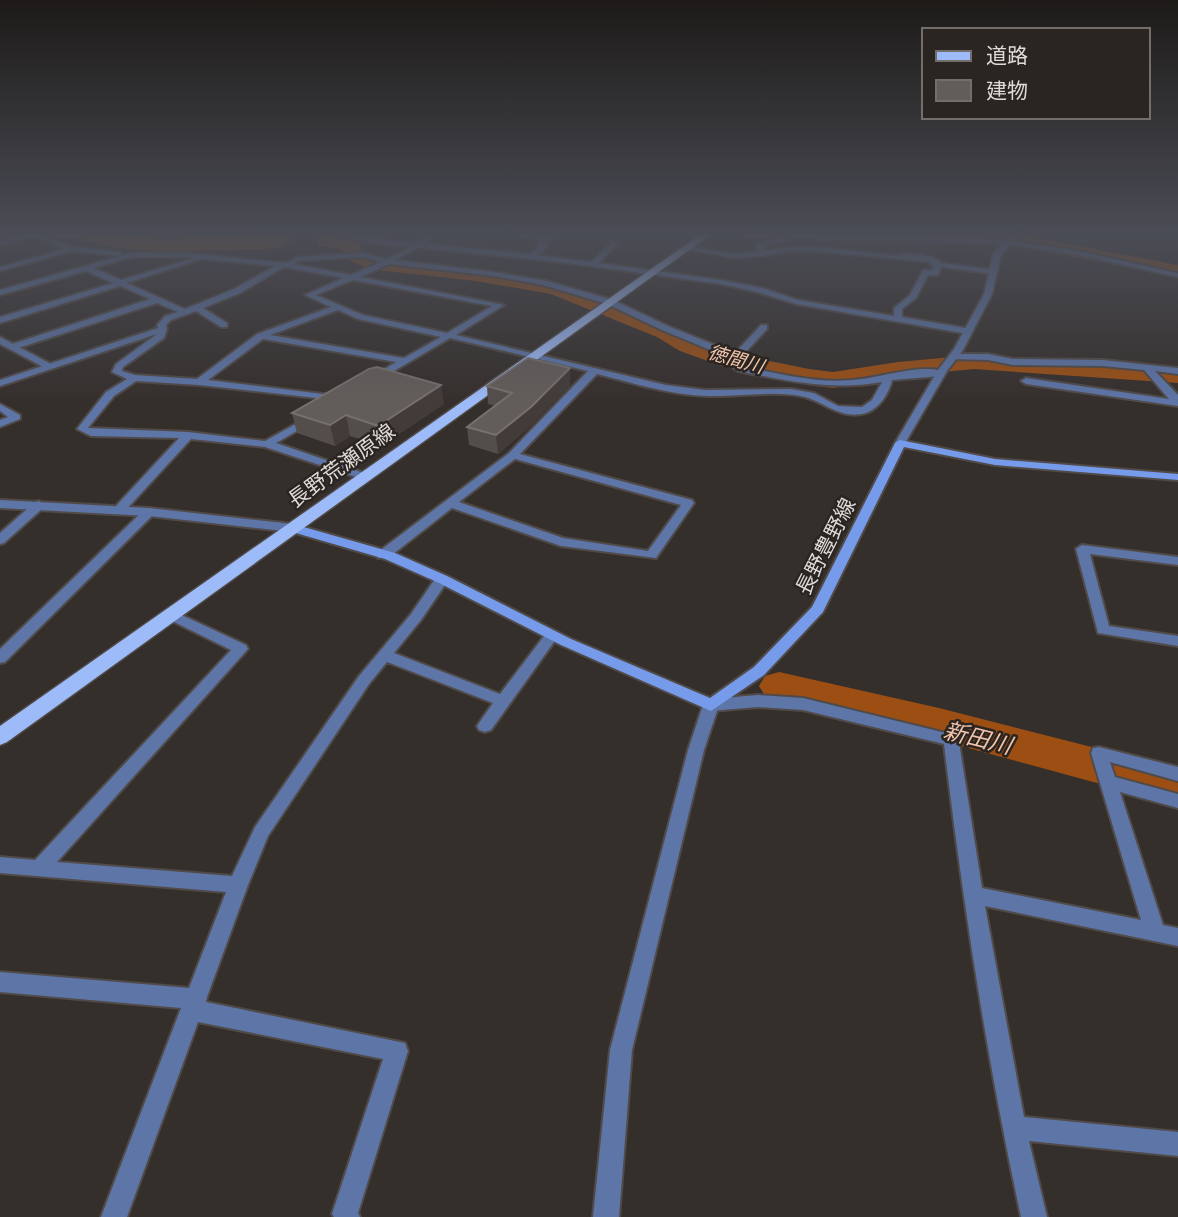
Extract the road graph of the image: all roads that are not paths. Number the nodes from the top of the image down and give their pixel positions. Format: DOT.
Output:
graph roads {
  1 [pos="99,289"];
  2 [pos="137,289"];
  3 [pos="241,289"];
  4 [pos="324,289"];
  5 [pos="415,289"];
  6 [pos="560,289"];
  7 [pos="629,289"];
  8 [pos="755,289"];
  9 [pos="917,289"];
  10 [pos="989,289"];
  11 [pos="160,299"];
  12 [pos="606,305"];
  13 [pos="196,307"];
  14 [pos="337,308"];
  15 [pos="185,312"];
  16 [pos="0,320"];
  17 [pos="898,320"];
  18 [pos="224,324"];
  19 [pos="764,327"];
  20 [pos="163,329"];
  21 [pos="968,331"];
  22 [pos="260,336"];
  23 [pos="449,336"];
  24 [pos="0,340"];
  25 [pos="12,347"];
  26 [pos="534,355"];
  27 [pos="737,360"];
  28 [pos="404,361"];
  29 [pos="947,365"];
  30 [pos="48,366"];
  31 [pos="1178,370"];
  32 [pos="594,371"];
  33 [pos="1150,371"];
  34 [pos="888,376"];
  35 [pos="134,378"];
  36 [pos="1026,381"];
  37 [pos="199,382"];
  38 [pos="0,383"];
  39 [pos="353,394"];
  40 [pos="1178,401"];
  41 [pos="0,407"];
  42 [pos="0,424"];
  43 [pos="188,435"];
  44 [pos="900,443"];
  45 [pos="267,444"];
  46 [pos="513,455"];
  47 [pos="363,476"];
  48 [pos="1178,477"];
  49 [pos="451,503"];
  50 [pos="0,504"];
  51 [pos="39,505"];
  52 [pos="119,510"];
  53 [pos="149,512"];
  54 [pos="293,528"];
  55 [pos="0,540"];
  56 [pos="383,555"];
  57 [pos="1178,561"];
  58 [pos="442,579"];
  59 [pos="171,615"];
  60 [pos="552,635"];
  61 [pos="1178,641"];
  62 [pos="384,655"];
  63 [pos="0,658"];
  64 [pos="504,701"];
  65 [pos="711,705"];
  66 [pos="485,726"];
  67 [pos="0,737"];
  68 [pos="1178,774"];
  69 [pos="1108,782"];
  70 [pos="1178,801"];
  71 [pos="0,866"];
  72 [pos="38,869"];
  73 [pos="238,885"];
  74 [pos="971,895"];
  75 [pos="1155,932"];
  76 [pos="1178,937"];
  77 [pos="0,982"];
  78 [pos="195,1004"];
  79 [pos="1013,1128"];
  80 [pos="1178,1144"];
  81 [pos="114,1217"];
  82 [pos="347,1217"];
  83 [pos="606,1217"];
  84 [pos="1034,1217"];
  1 -- 16 [label="street"];
  2 -- 11 [label="street"];
  3 -- 13 [label="street"];
  4 -- 14 [label="street"];
  5 -- 23 [label="street"];
  6 -- 12 [label="street"];
  7 -- 12 [label="main road, 長野荒瀬原線"];
  8 -- 17 [label="street"];
  9 -- 17 [label="street"];
  10 -- 21 [label="street"];
  11 -- 15 [label="street"];
  11 -- 25 [label="street"];
  12 -- 26 [label="main road, 長野荒瀬原線"];
  12 -- 27 [label="street"];
  13 -- 15 [label="street"];
  13 -- 18 [label="street"];
  14 -- 22 [label="street"];
  14 -- 23 [label="street"];
  15 -- 20 [label="street"];
  17 -- 21 [label="street"];
  19 -- 27 [label="street"];
  20 -- 30 [label="street"];
  20 -- 35 [label="street"];
  21 -- 29 [label="street"];
  22 -- 28 [label="street"];
  22 -- 37 [label="street"];
  23 -- 26 [label="street"];
  23 -- 28 [label="street"];
  24 -- 25 [label="street"];
  25 -- 30 [label="street"];
  26 -- 32 [label="street"];
  26 -- 47 [label="main road, 長野荒瀬原線"];
  27 -- 34 [label="street"];
  28 -- 39 [label="street"];
  29 -- 33 [label="street"];
  29 -- 34 [label="street"];
  29 -- 44 [label="street"];
  30 -- 38 [label="street"];
  31 -- 33 [label="street"];
  32 -- 34 [label="street"];
  32 -- 46 [label="street"];
  33 -- 40 [label="street"];
  35 -- 37 [label="street"];
  35 -- 43 [label="street"];
  36 -- 40 [label="street"];
  37 -- 39 [label="street"];
  39 -- 45 [label="street"];
  41 -- 42 [label="street"];
  43 -- 45 [label="street"];
  43 -- 52 [label="street"];
  44 -- 48 [label="main road"];
  44 -- 65 [label="main road, 長野豊野線"];
  45 -- 47 [label="street"];
  46 -- 49 [label="street"];
  46 -- 49 [label="street"];
  47 -- 54 [label="main road, 長野荒瀬原線"];
  49 -- 56 [label="street"];
  50 -- 51 [label="street"];
  51 -- 52 [label="street"];
  51 -- 55 [label="street"];
  52 -- 53 [label="street"];
  53 -- 54 [label="street"];
  53 -- 63 [label="street"];
  54 -- 56 [label="main road"];
  54 -- 59 [label="main road, 長野荒瀬原線"];
  56 -- 58 [label="main road"];
  57 -- 61 [label="street"];
  58 -- 60 [label="main road"];
  58 -- 62 [label="street"];
  59 -- 67 [label="main road, 長野荒瀬原線"];
  59 -- 72 [label="street"];
  60 -- 64 [label="street"];
  60 -- 65 [label="main road"];
  62 -- 64 [label="street"];
  62 -- 73 [label="street"];
  64 -- 66 [label="street"];
  65 -- 74 [label="street"];
  65 -- 83 [label="street"];
  68 -- 69 [label="street"];
  69 -- 70 [label="street"];
  69 -- 75 [label="street"];
  71 -- 72 [label="street"];
  72 -- 73 [label="street"];
  73 -- 78 [label="street"];
  74 -- 75 [label="street"];
  74 -- 79 [label="street"];
  75 -- 76 [label="street"];
  77 -- 78 [label="street"];
  78 -- 81 [label="street"];
  78 -- 82 [label="street"];
  79 -- 80 [label="street"];
  79 -- 84 [label="street"];
}
